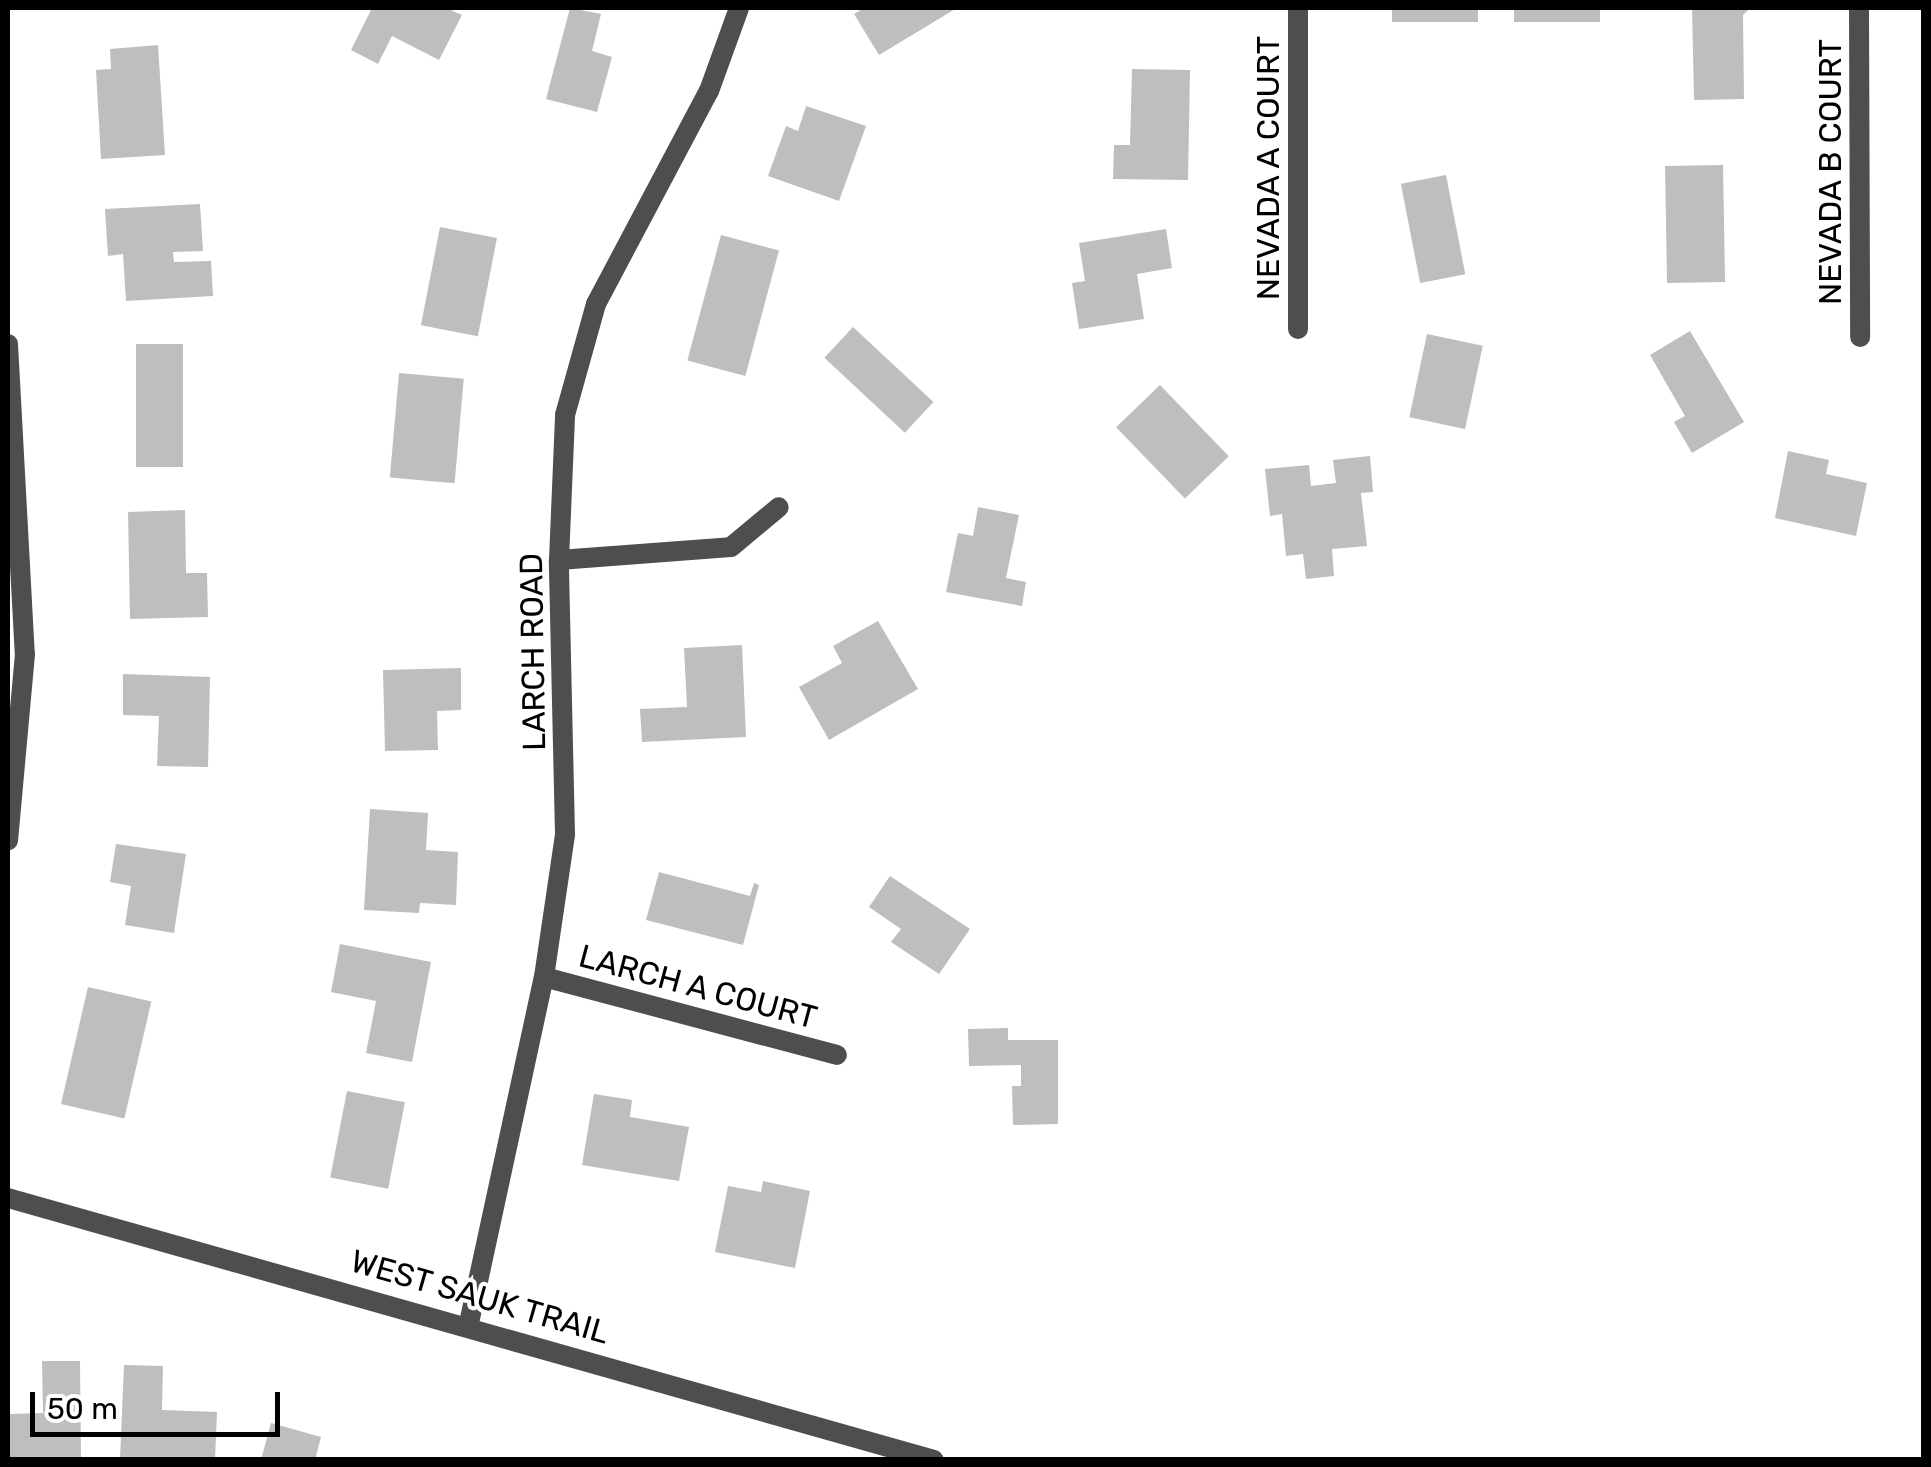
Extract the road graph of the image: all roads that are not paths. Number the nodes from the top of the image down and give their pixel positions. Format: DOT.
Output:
graph roads {
  1 [pos="739,8"];
  2 [pos="1298,8"];
  3 [pos="1859,8"];
  4 [pos="1298,329"];
  5 [pos="1860,337"];
  6 [pos="8,344"];
  7 [pos="779,506"];
  8 [pos="559,560"];
  9 [pos="8,840"];
  10 [pos="544,977"];
  11 [pos="837,1055"];
  12 [pos="8,1198"];
  13 [pos="468,1324"];
  14 [pos="934,1460"];
  1 -- 8 [label="street, LARCH ROAD"];
  2 -- 4 [label="street, NEVADA A COURT"];
  3 -- 5 [label="street, NEVADA B COURT"];
  6 -- 9 [label="street"];
  7 -- 8 [label="street"];
  8 -- 10 [label="street, LARCH ROAD"];
  10 -- 11 [label="street, LARCH A COURT"];
  10 -- 13 [label="street, LARCH ROAD"];
  12 -- 13 [label="street, WEST SAUK TRAIL"];
  13 -- 14 [label="street, WEST SAUK TRAIL"];
}
